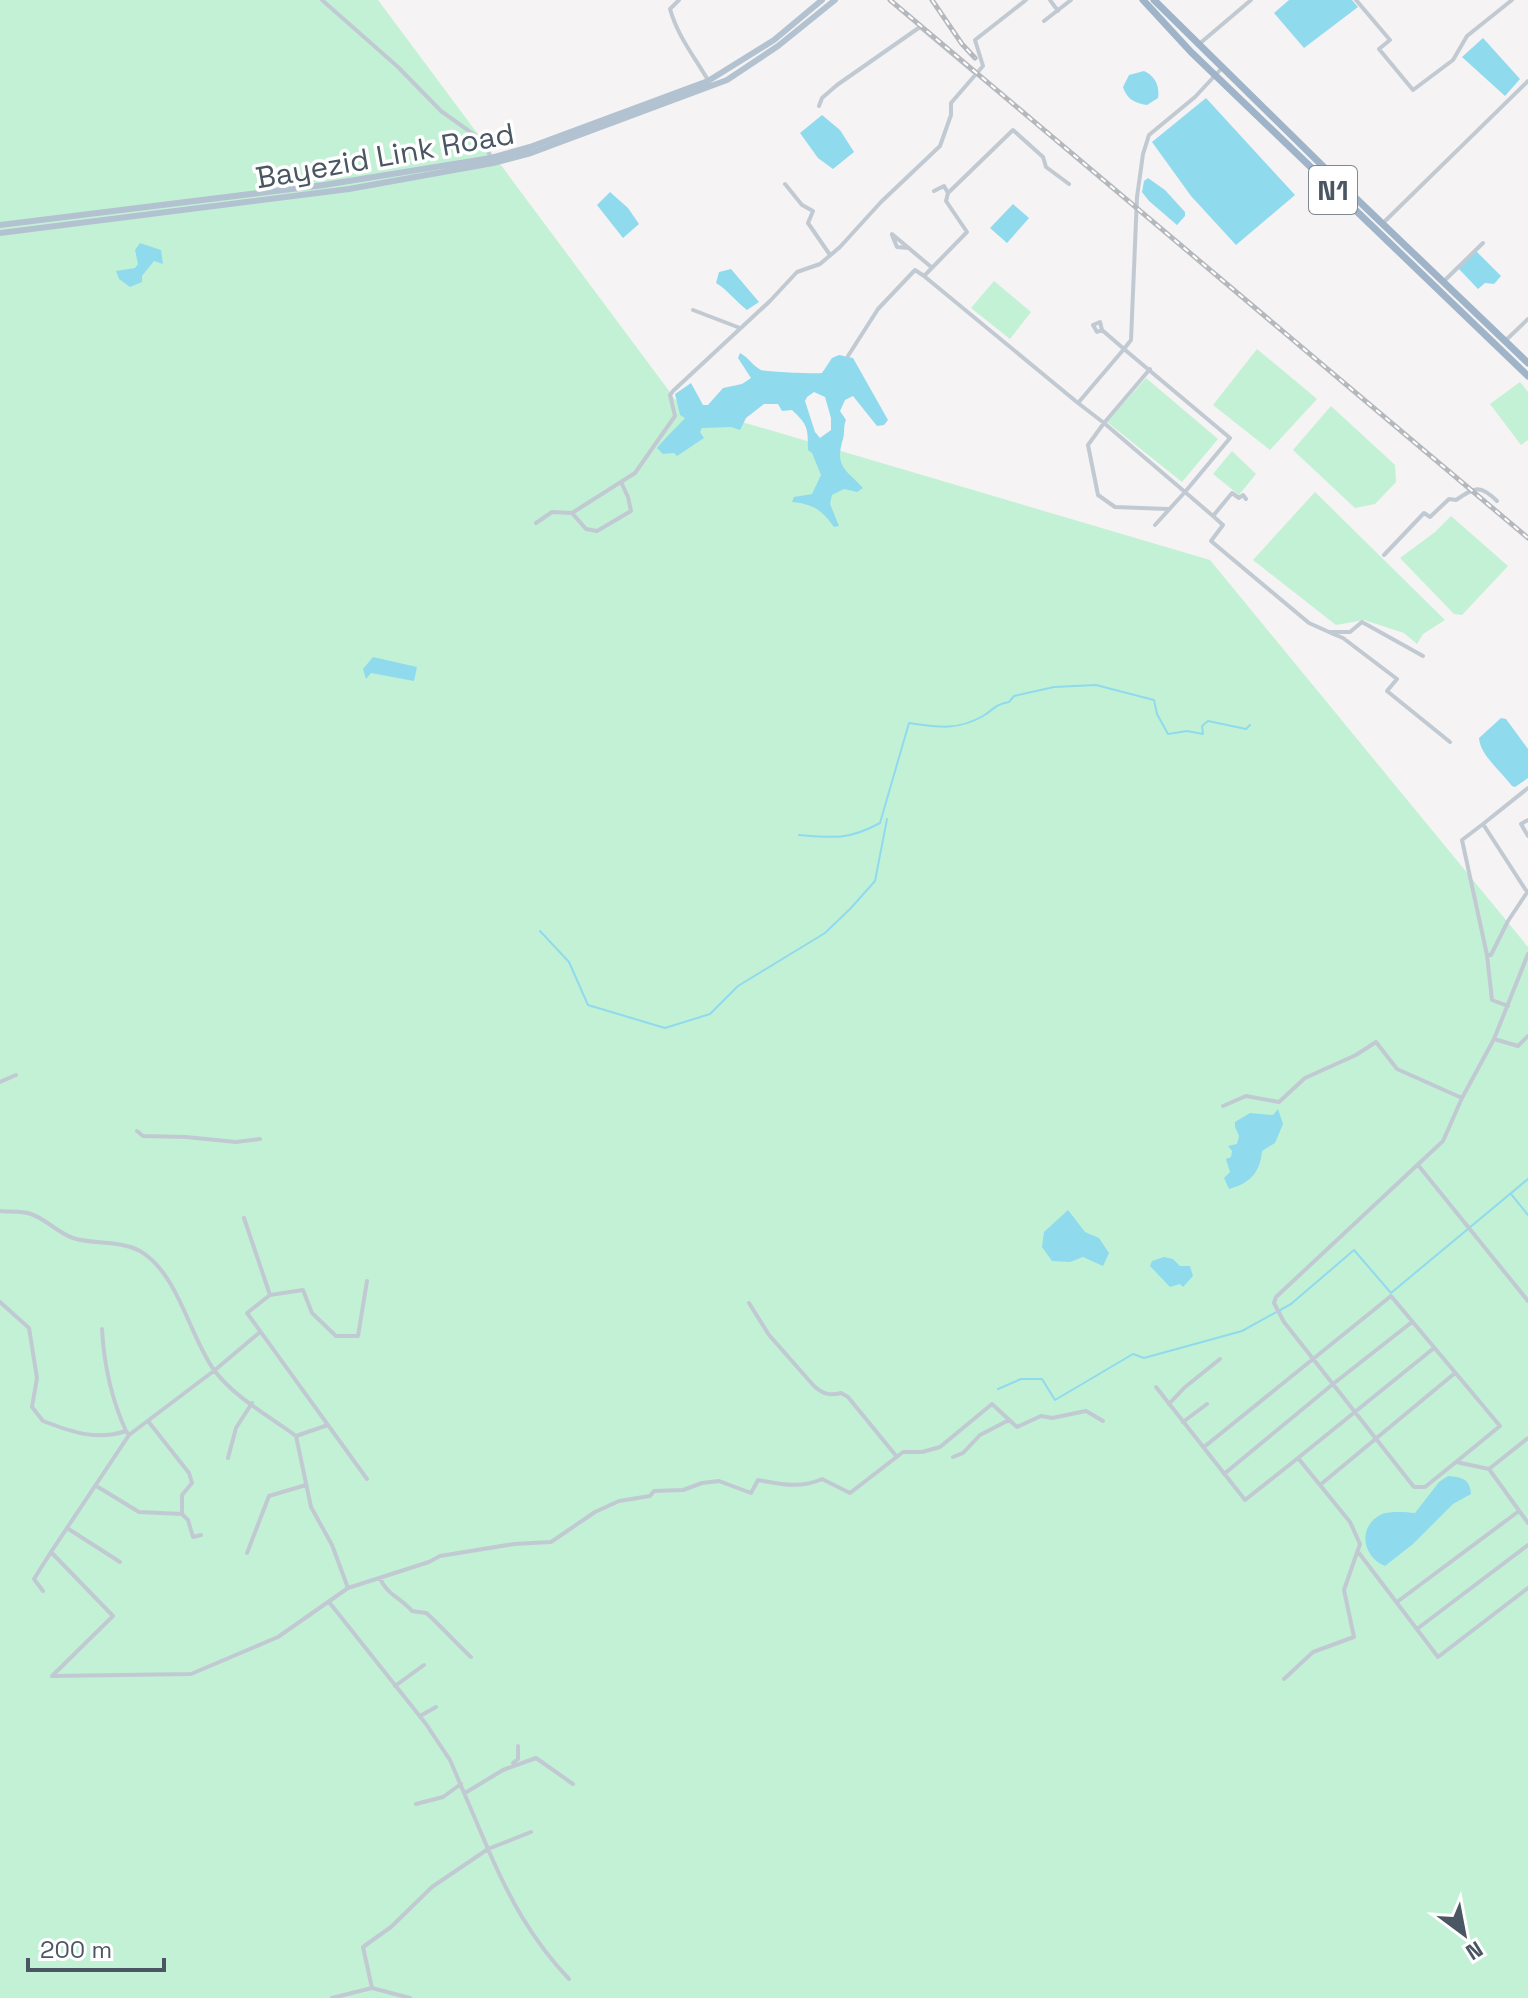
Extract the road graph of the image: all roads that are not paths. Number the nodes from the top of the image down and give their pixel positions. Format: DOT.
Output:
graph roads {
  1 [pos="322,0"];
  2 [pos="679,0"];
  3 [pos="822,0"];
  4 [pos="835,0"];
  5 [pos="1026,0"];
  6 [pos="1050,0"];
  7 [pos="1071,0"];
  8 [pos="1143,0"];
  9 [pos="1154,0"];
  10 [pos="1251,0"];
  11 [pos="1356,0"];
  12 [pos="1512,0"];
  13 [pos="1058,11"];
  14 [pos="1044,21"];
  15 [pos="776,43"];
  16 [pos="1198,45"];
  17 [pos="1219,72"];
  18 [pos="976,74"];
  19 [pos="708,81"];
  20 [pos="1528,81"];
  21 [pos="819,106"];
  22 [pos="491,158"];
  23 [pos="785,184"];
  24 [pos="1069,184"];
  25 [pos="934,191"];
  26 [pos="948,193"];
  27 [pos="1382,224"];
  28 [pos="0,225"];
  29 [pos="0,233"];
  30 [pos="1483,243"];
  31 [pos="909,248"];
  32 [pos="830,255"];
  33 [pos="931,266"];
  34 [pos="924,276"];
  35 [pos="1443,282"];
  36 [pos="693,310"];
  37 [pos="1528,319"];
  38 [pos="740,328"];
  39 [pos="1102,330"];
  40 [pos="1505,341"];
  41 [pos="1124,349"];
  42 [pos="848,356"];
  43 [pos="1528,363"];
  44 [pos="1150,369"];
  45 [pos="1528,376"];
  46 [pos="1078,403"];
  47 [pos="1104,423"];
  48 [pos="621,482"];
  49 [pos="1185,492"];
  50 [pos="1246,499"];
  51 [pos="1497,501"];
  52 [pos="1168,509"];
  53 [pos="572,513"];
  54 [pos="1213,516"];
  55 [pos="536,523"];
  56 [pos="1155,525"];
  57 [pos="1384,555"];
  58 [pos="1329,632"];
  59 [pos="1423,656"];
  60 [pos="1450,742"];
  61 [pos="1528,788"];
  62 [pos="1528,820"];
  63 [pos="1483,824"];
  64 [pos="1528,836"];
  65 [pos="1528,891"];
  66 [pos="1528,954"];
  67 [pos="1487,955"];
  68 [pos="1508,1006"];
  69 [pos="1528,1036"];
  70 [pos="1494,1039"];
  71 [pos="16,1075"];
  72 [pos="0,1082"];
  73 [pos="1462,1098"];
  74 [pos="1223,1106"];
  75 [pos="137,1131"];
  76 [pos="260,1139"];
  77 [pos="1418,1165"];
  78 [pos="0,1211"];
  79 [pos="244,1218"];
  80 [pos="367,1281"];
  81 [pos="270,1295"];
  82 [pos="1528,1301"];
  83 [pos="0,1302"];
  84 [pos="749,1303"];
  85 [pos="1412,1322"];
  86 [pos="102,1329"];
  87 [pos="260,1332"];
  88 [pos="1434,1348"];
  89 [pos="1220,1359"];
  90 [pos="1313,1360"];
  91 [pos="215,1370"];
  92 [pos="1455,1373"];
  93 [pos="1333,1384"];
  94 [pos="1156,1387"];
  95 [pos="252,1403"];
  96 [pos="1169,1404"];
  97 [pos="1207,1404"];
  98 [pos="1355,1411"];
  99 [pos="1009,1420"];
  100 [pos="148,1421"];
  101 [pos="1103,1421"];
  102 [pos="1183,1422"];
  103 [pos="329,1425"];
  104 [pos="128,1433"];
  105 [pos="296,1436"];
  106 [pos="1377,1437"];
  107 [pos="1528,1438"];
  108 [pos="1204,1447"];
  109 [pos="897,1457"];
  110 [pos="953,1457"];
  111 [pos="228,1458"];
  112 [pos="1298,1458"];
  113 [pos="1456,1462"];
  114 [pos="1489,1469"];
  115 [pos="1224,1474"];
  116 [pos="367,1479"];
  117 [pos="306,1485"];
  118 [pos="1320,1485"];
  119 [pos="98,1487"];
  120 [pos="1519,1511"];
  121 [pos="182,1514"];
  122 [pos="1527,1521"];
  123 [pos="67,1528"];
  124 [pos="201,1535"];
  125 [pos="1528,1545"];
  126 [pos="51,1552"];
  127 [pos="247,1553"];
  128 [pos="1359,1553"];
  129 [pos="120,1562"];
  130 [pos="380,1578"];
  131 [pos="348,1588"];
  132 [pos="1528,1588"];
  133 [pos="43,1591"];
  134 [pos="329,1602"];
  135 [pos="1397,1602"];
  136 [pos="1417,1629"];
  137 [pos="471,1657"];
  138 [pos="424,1665"];
  139 [pos="1284,1679"];
  140 [pos="395,1686"];
  141 [pos="436,1707"];
  142 [pos="420,1716"];
  143 [pos="518,1746"];
  144 [pos="509,1767"];
  145 [pos="461,1784"];
  146 [pos="573,1784"];
  147 [pos="465,1793"];
  148 [pos="416,1804"];
  149 [pos="531,1832"];
  150 [pos="488,1849"];
  151 [pos="569,1979"];
  152 [pos="372,1988"];
  153 [pos="332,1998"];
  154 [pos="410,1998"];
  1 -- 22 [label="street"];
  2 -- 19 [label="street"];
  3 -- 15 [label="main road, Bayezid Link Road"];
  4 -- 15 [label="main road, Bayezid Link Road"];
  5 -- 18 [label="street"];
  6 -- 13 [label="street"];
  7 -- 13 [label="street"];
  8 -- 17 [label="highway, N1"];
  9 -- 16 [label="highway, N1"];
  10 -- 16 [label="street"];
  11 -- 12 [label="street"];
  13 -- 14 [label="street"];
  15 -- 19 [label="main road, Bayezid Link Road"];
  15 -- 29 [label="main road, Bayezid Link Road"];
  16 -- 17 [label="highway, N1"];
  17 -- 27 [label="highway, N1"];
  17 -- 41 [label="street"];
  17 -- 45 [label="highway, N1"];
  18 -- 21 [label="street"];
  18 -- 32 [label="street"];
  19 -- 22 [label="main road, Bayezid Link Road"];
  20 -- 27 [label="street"];
  22 -- 28 [label="main road, Bayezid Link Road"];
  23 -- 32 [label="street"];
  24 -- 26 [label="street"];
  25 -- 26 [label="street"];
  26 -- 33 [label="street"];
  27 -- 35 [label="highway, N1"];
  30 -- 35 [label="street"];
  31 -- 33 [label="street"];
  32 -- 38 [label="street"];
  33 -- 34 [label="street"];
  34 -- 42 [label="street"];
  34 -- 46 [label="street"];
  35 -- 40 [label="highway, N1"];
  36 -- 38 [label="street"];
  37 -- 40 [label="street"];
  38 -- 48 [label="street"];
  39 -- 41 [label="street"];
  40 -- 43 [label="highway, N1"];
  41 -- 44 [label="street"];
  41 -- 46 [label="street"];
  44 -- 47 [label="street"];
  44 -- 49 [label="street"];
  46 -- 47 [label="street"];
  47 -- 49 [label="street"];
  47 -- 52 [label="street"];
  48 -- 53 [label="street"];
  48 -- 53 [label="street"];
  49 -- 52 [label="street"];
  49 -- 54 [label="street"];
  50 -- 54 [label="street"];
  51 -- 57 [label="street"];
  52 -- 56 [label="street"];
  53 -- 55 [label="street"];
  54 -- 58 [label="street"];
  58 -- 59 [label="street"];
  58 -- 60 [label="street"];
  61 -- 63 [label="street"];
  62 -- 64 [label="street"];
  63 -- 65 [label="street"];
  63 -- 67 [label="street"];
  65 -- 67 [label="street"];
  66 -- 68 [label="street"];
  67 -- 68 [label="street"];
  68 -- 70 [label="street"];
  69 -- 70 [label="street"];
  70 -- 73 [label="street"];
  71 -- 72 [label="street"];
  73 -- 74 [label="street"];
  73 -- 77 [label="street"];
  75 -- 76 [label="street"];
  77 -- 82 [label="street"];
  77 -- 90 [label="street"];
  78 -- 91 [label="street"];
  79 -- 81 [label="street"];
  80 -- 81 [label="street"];
  81 -- 87 [label="street"];
  83 -- 104 [label="street"];
  84 -- 109 [label="street"];
  85 -- 88 [label="street"];
  85 -- 90 [label="street"];
  85 -- 93 [label="street"];
  86 -- 104 [label="street"];
  87 -- 91 [label="street"];
  87 -- 103 [label="street"];
  88 -- 92 [label="street"];
  88 -- 98 [label="street"];
  89 -- 96 [label="street"];
  90 -- 93 [label="street"];
  90 -- 108 [label="street"];
  91 -- 95 [label="street"];
  91 -- 100 [label="street"];
  92 -- 106 [label="street"];
  92 -- 113 [label="street"];
  93 -- 98 [label="street"];
  93 -- 115 [label="street"];
  94 -- 96 [label="street"];
  95 -- 105 [label="street"];
  95 -- 111 [label="street"];
  96 -- 102 [label="street"];
  97 -- 102 [label="street"];
  98 -- 106 [label="street"];
  98 -- 112 [label="street"];
  99 -- 101 [label="street"];
  99 -- 109 [label="street"];
  99 -- 110 [label="street"];
  100 -- 104 [label="street"];
  100 -- 121 [label="street"];
  102 -- 108 [label="street"];
  103 -- 105 [label="street"];
  103 -- 116 [label="street"];
  104 -- 123 [label="street"];
  105 -- 117 [label="street"];
  106 -- 113 [label="street"];
  106 -- 118 [label="street"];
  107 -- 114 [label="street"];
  108 -- 115 [label="street"];
  109 -- 130 [label="street"];
  112 -- 115 [label="street"];
  112 -- 118 [label="street"];
  113 -- 114 [label="street"];
  114 -- 120 [label="street"];
  117 -- 127 [label="street"];
  117 -- 131 [label="street"];
  118 -- 128 [label="street"];
  119 -- 121 [label="street"];
  120 -- 122 [label="street"];
  120 -- 135 [label="street"];
  121 -- 124 [label="street"];
  123 -- 126 [label="street"];
  123 -- 129 [label="street"];
  125 -- 136 [label="street"];
  126 -- 133 [label="street"];
  126 -- 134 [label="street"];
  128 -- 135 [label="street"];
  128 -- 139 [label="street"];
  130 -- 131 [label="street"];
  130 -- 137 [label="street"];
  131 -- 134 [label="street"];
  132 -- 136 [label="street"];
  134 -- 140 [label="street"];
  135 -- 136 [label="street"];
  138 -- 140 [label="street"];
  140 -- 142 [label="street"];
  141 -- 142 [label="street"];
  142 -- 145 [label="street"];
  143 -- 144 [label="street"];
  144 -- 146 [label="street"];
  144 -- 147 [label="street"];
  145 -- 147 [label="street"];
  145 -- 148 [label="street"];
  147 -- 150 [label="street"];
  149 -- 150 [label="street"];
  150 -- 151 [label="street"];
  150 -- 152 [label="street"];
  152 -- 153 [label="street"];
  152 -- 154 [label="street"];
}
